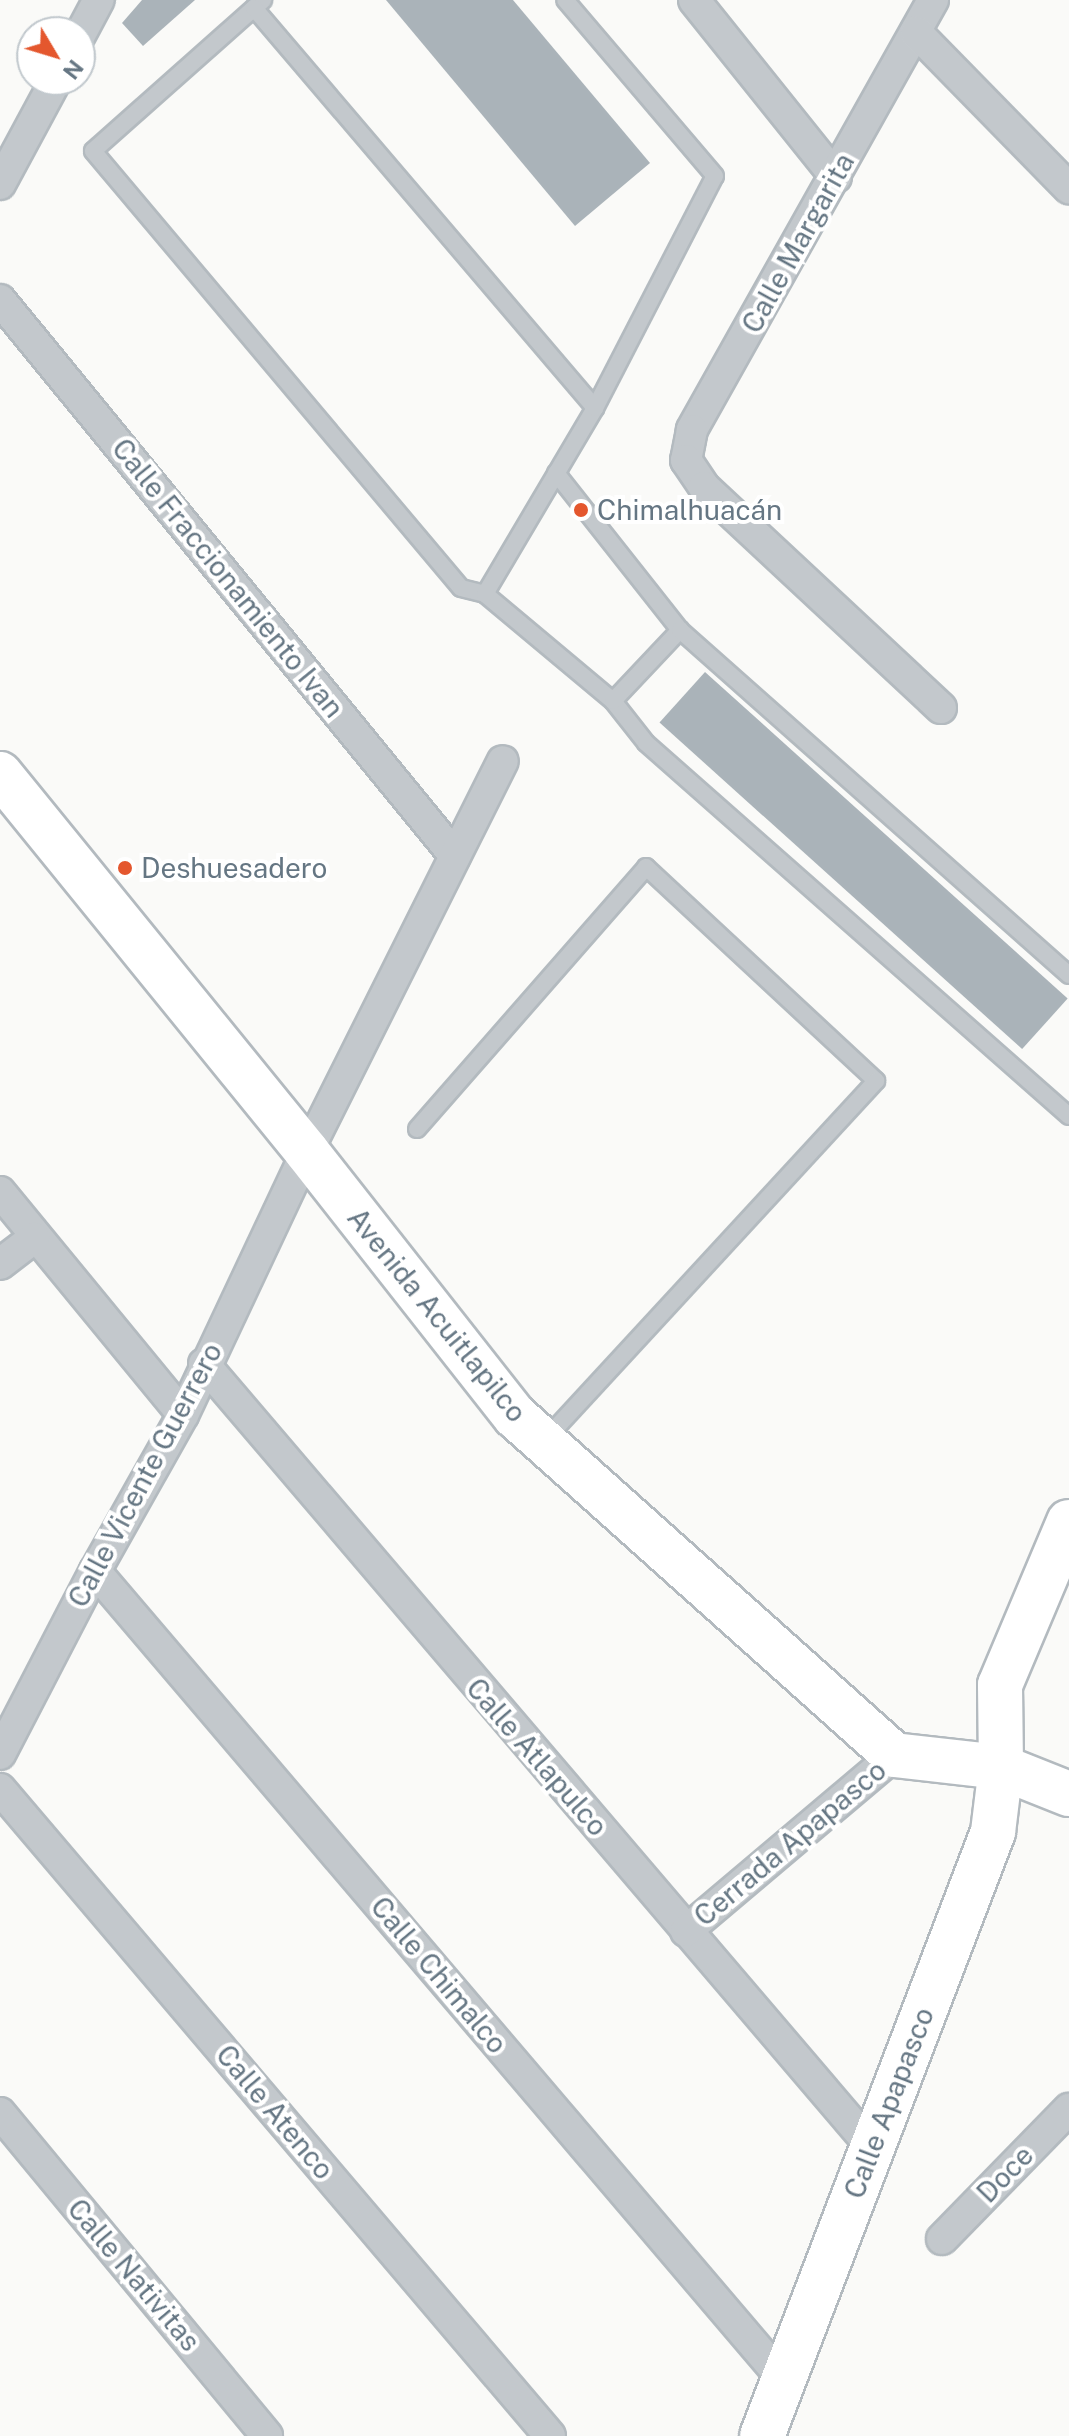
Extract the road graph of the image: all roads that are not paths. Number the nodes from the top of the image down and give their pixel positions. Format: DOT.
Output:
graph roads {
  1 [pos="565,0"];
  2 [pos="694,0"];
  3 [pos="933,0"];
  4 [pos="259,4"];
  5 [pos="916,32"];
  6 [pos="47,96"];
  7 [pos="836,177"];
  8 [pos="0,184"];
  9 [pos="1069,188"];
  10 [pos="0,300"];
  11 [pos="595,408"];
  12 [pos="556,473"];
  13 [pos="485,594"];
  14 [pos="680,630"];
  15 [pos="613,701"];
  16 [pos="941,708"];
  17 [pos="503,761"];
  18 [pos="0,774"];
  19 [pos="455,856"];
  20 [pos="1069,975"];
  21 [pos="1069,1116"];
  22 [pos="417,1129"];
  23 [pos="307,1152"];
  24 [pos="0,1192"];
  25 [pos="34,1238"];
  26 [pos="0,1264"];
  27 [pos="204,1364"];
  28 [pos="183,1415"];
  29 [pos="543,1442"];
  30 [pos="1069,1522"];
  31 [pos="95,1571"];
  32 [pos="0,1754"];
  33 [pos="894,1755"];
  34 [pos="1001,1767"];
  35 [pos="0,1789"];
  36 [pos="1069,1794"];
  37 [pos="686,1931"];
  38 [pos="1069,2109"];
  39 [pos="0,2113"];
  40 [pos="872,2147"];
  41 [pos="942,2239"];
  42 [pos="784,2380"];
  43 [pos="267,2436"];
  44 [pos="550,2436"];
  45 [pos="762,2436"];
  1 -- 11 [label="lane"];
  2 -- 7 [label="street"];
  3 -- 5 [label="street, Calle Margarita"];
  4 -- 11 [label="lane"];
  4 -- 13 [label="lane"];
  5 -- 7 [label="street, Calle Margarita"];
  5 -- 9 [label="street"];
  6 -- 8 [label="street"];
  7 -- 16 [label="street, Calle Margarita"];
  10 -- 19 [label="street, Calle Fraccionamiento Ivan"];
  11 -- 12 [label="lane"];
  12 -- 13 [label="lane"];
  12 -- 14 [label="lane"];
  13 -- 15 [label="lane"];
  14 -- 15 [label="lane"];
  14 -- 20 [label="lane"];
  15 -- 21 [label="lane"];
  17 -- 19 [label="street, Calle Vicente Guerrero"];
  18 -- 23 [label="main road, Avenida Acuitlapilco"];
  19 -- 23 [label="street, Calle Vicente Guerrero"];
  22 -- 29 [label="lane"];
  23 -- 27 [label="street, Calle Vicente Guerrero"];
  23 -- 29 [label="main road, Avenida Acuitlapilco"];
  24 -- 25 [label="street"];
  25 -- 26 [label="street"];
  25 -- 28 [label="street"];
  27 -- 28 [label="street, Calle Vicente Guerrero"];
  27 -- 37 [label="street, Calle Atlapulco"];
  28 -- 31 [label="street, Calle Vicente Guerrero"];
  29 -- 33 [label="main road, Avenida Acuitlapilco"];
  30 -- 34 [label="main road, Calle Apapasco"];
  31 -- 32 [label="street, Calle Vicente Guerrero"];
  31 -- 42 [label="street, Calle Chimalco"];
  33 -- 34 [label="main road"];
  33 -- 37 [label="street, Cerrada Apapasco"];
  34 -- 36 [label="main road"];
  34 -- 40 [label="main road, Calle Apapasco"];
  35 -- 44 [label="street, Calle Atenco"];
  37 -- 40 [label="street, Calle Atlapulco"];
  38 -- 41 [label="street, Doce"];
  39 -- 43 [label="street, Calle Nativitas"];
  40 -- 42 [label="main road, Calle Apapasco"];
  42 -- 45 [label="main road, Calle Apapasco"];
}
